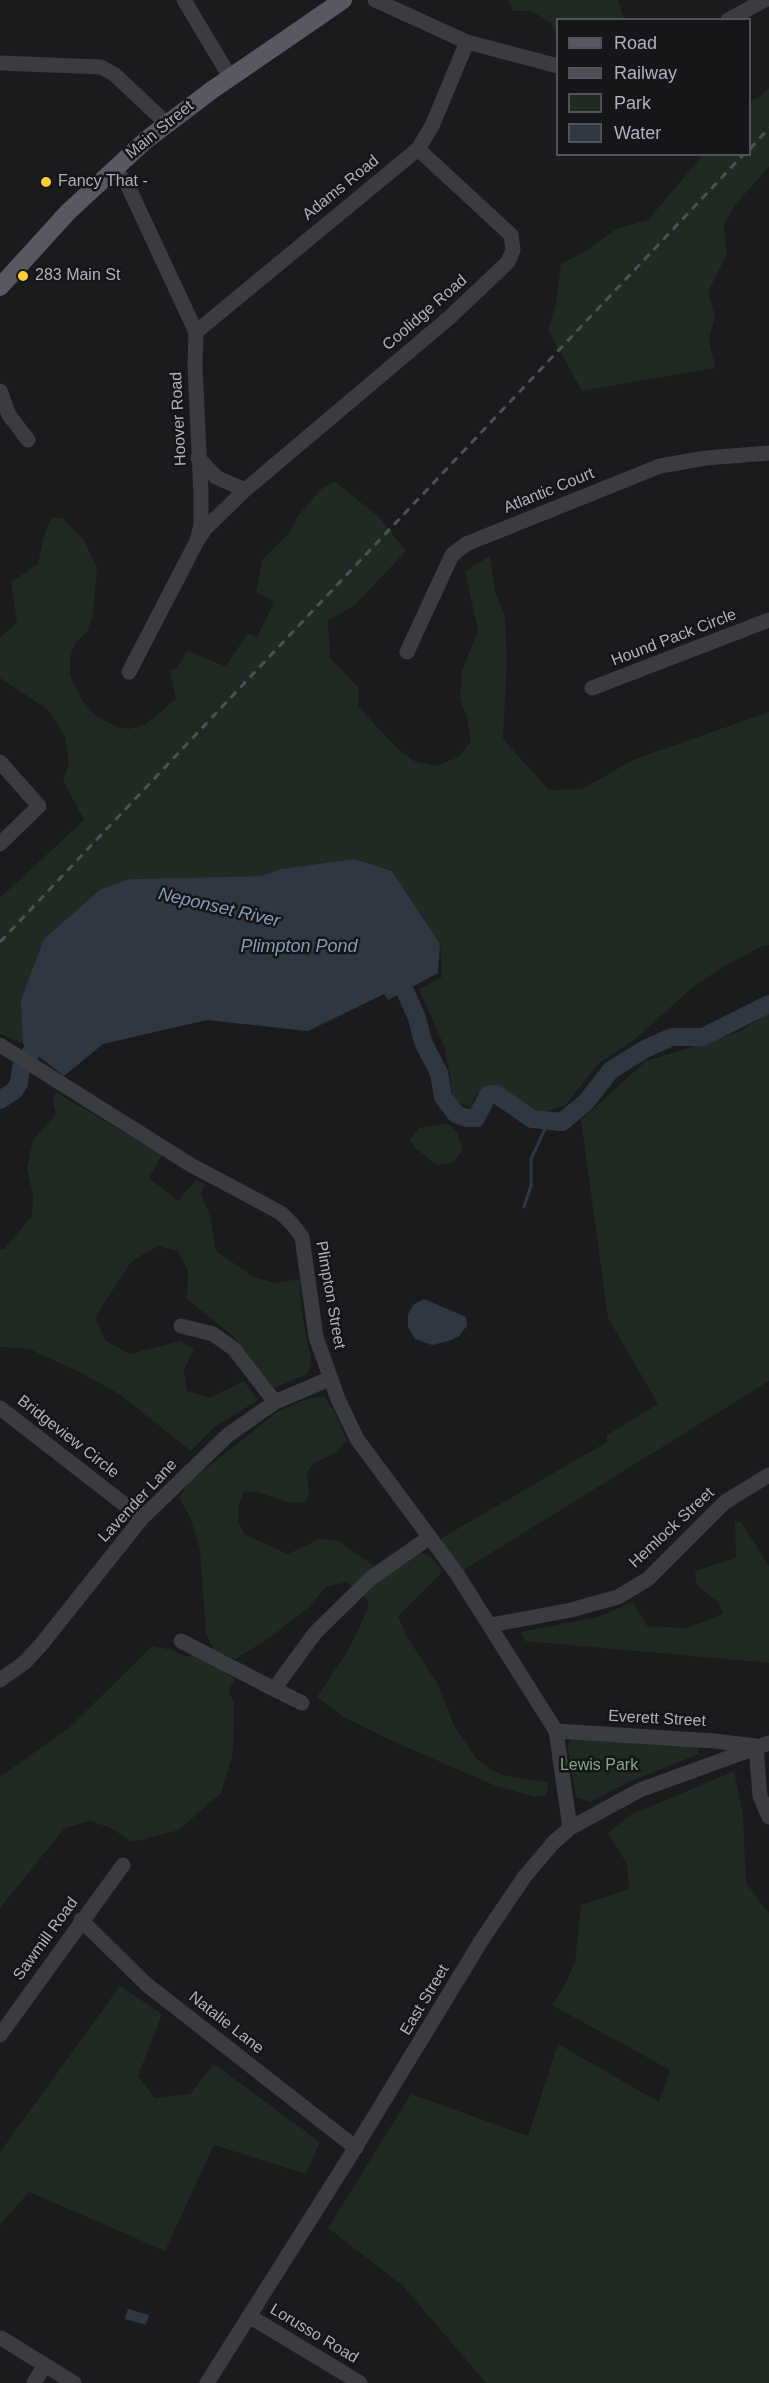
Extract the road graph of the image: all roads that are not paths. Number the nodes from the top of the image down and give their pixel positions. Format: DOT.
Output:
graph roads {
  1 [pos="184,0"];
  2 [pos="343,0"];
  3 [pos="375,0"];
  4 [pos="765,0"];
  5 [pos="732,18"];
  6 [pos="467,42"];
  7 [pos="0,63"];
  8 [pos="556,65"];
  9 [pos="230,77"];
  10 [pos="166,123"];
  11 [pos="418,149"];
  12 [pos="114,168"];
  13 [pos="0,287"];
  14 [pos="196,332"];
  15 [pos="0,391"];
  16 [pos="28,440"];
  17 [pos="769,453"];
  18 [pos="198,458"];
  19 [pos="245,490"];
  20 [pos="197,541"];
  21 [pos="769,620"];
  22 [pos="407,652"];
  23 [pos="129,672"];
  24 [pos="592,688"];
  25 [pos="0,762"];
  26 [pos="0,844"];
  27 [pos="0,1045"];
  28 [pos="181,1326"];
  29 [pos="329,1379"];
  30 [pos="275,1402"];
  31 [pos="0,1408"];
  32 [pos="769,1475"];
  33 [pos="142,1518"];
  34 [pos="430,1537"];
  35 [pos="491,1624"];
  36 [pos="181,1641"];
  37 [pos="0,1680"];
  38 [pos="274,1689"];
  39 [pos="302,1703"];
  40 [pos="556,1731"];
  41 [pos="762,1744"];
  42 [pos="769,1817"];
  43 [pos="570,1828"];
  44 [pos="123,1865"];
  45 [pos="81,1920"];
  46 [pos="0,2034"];
  47 [pos="356,2148"];
  48 [pos="249,2316"];
  49 [pos="1,2338"];
  50 [pos="45,2365"];
  51 [pos="34,2383"];
  52 [pos="74,2383"];
  53 [pos="207,2383"];
  54 [pos="360,2383"];
  1 -- 9 [label="street"];
  2 -- 9 [label="main road, Main Street"];
  3 -- 6 [label="street"];
  4 -- 5 [label="street"];
  6 -- 8 [label="street"];
  6 -- 11 [label="street, Adams Road"];
  7 -- 10 [label="street"];
  9 -- 10 [label="main road, Main Street"];
  10 -- 12 [label="main road, Main Street"];
  11 -- 14 [label="street, Adams Road"];
  11 -- 19 [label="street, Coolidge Road"];
  12 -- 13 [label="main road, Main Street"];
  12 -- 14 [label="street, Hoover Road"];
  14 -- 18 [label="street, Hoover Road"];
  15 -- 16 [label="street"];
  17 -- 22 [label="street, Atlantic Court"];
  18 -- 19 [label="street"];
  18 -- 20 [label="street, Hoover Road"];
  19 -- 20 [label="street, Coolidge Road"];
  20 -- 23 [label="street, Hoover Road"];
  21 -- 24 [label="street, Hound Pack Circle"];
  25 -- 26 [label="street"];
  27 -- 29 [label="street, Plimpton Street"];
  28 -- 30 [label="street"];
  29 -- 30 [label="street, Lavender Lane"];
  29 -- 34 [label="street, Plimpton Street"];
  30 -- 33 [label="street, Lavender Lane"];
  31 -- 33 [label="street, Bridgeview Circle"];
  32 -- 35 [label="street, Hemlock Street"];
  33 -- 37 [label="street, Lavender Lane"];
  34 -- 35 [label="street, Plimpton Street"];
  34 -- 38 [label="street"];
  35 -- 40 [label="street, Plimpton Street"];
  36 -- 38 [label="street"];
  38 -- 39 [label="street"];
  40 -- 41 [label="street, Everett Street"];
  40 -- 43 [label="street, Plimpton Street"];
  41 -- 42 [label="street"];
  41 -- 43 [label="street, East Street"];
  43 -- 47 [label="street, East Street"];
  44 -- 45 [label="street, Sawmill Road"];
  45 -- 46 [label="street, Sawmill Road"];
  45 -- 47 [label="street, Natalie Lane"];
  47 -- 48 [label="street, East Street"];
  48 -- 53 [label="street, East Street"];
  48 -- 54 [label="street, Lorusso Road"];
  49 -- 50 [label="street"];
  50 -- 51 [label="street"];
  50 -- 52 [label="street"];
}
